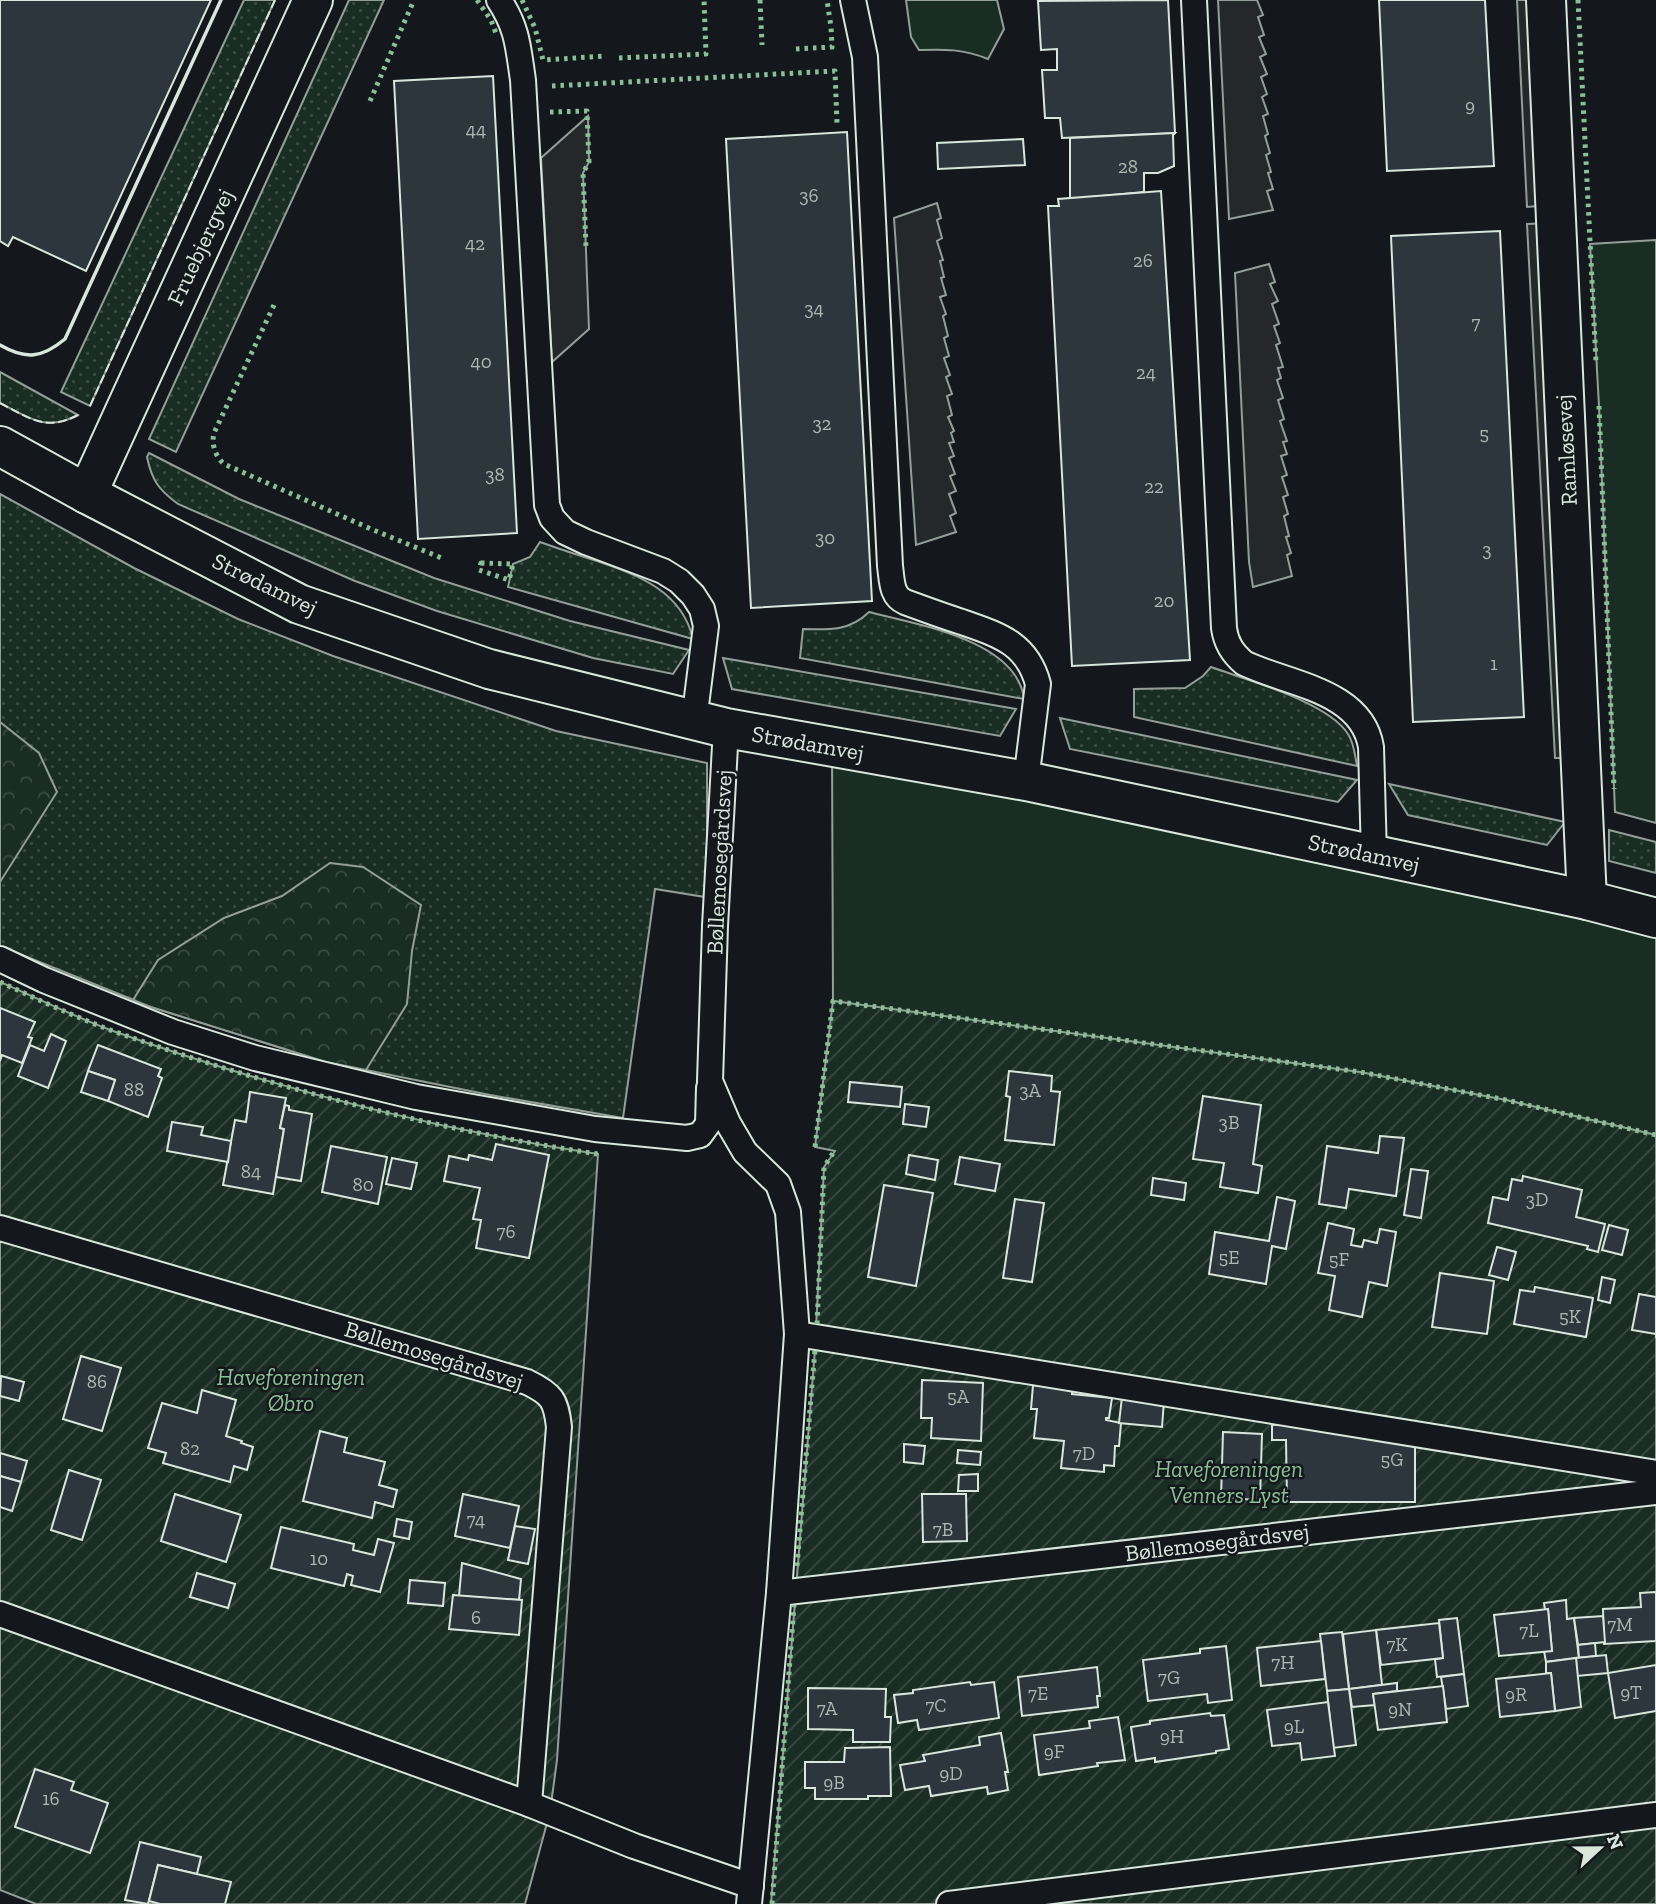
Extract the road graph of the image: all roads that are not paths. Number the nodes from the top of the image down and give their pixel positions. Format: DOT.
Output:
graph roads {
  1 [pos="313,0"];
  2 [pos="499,0"];
  3 [pos="853,0"];
  4 [pos="1194,0"];
  5 [pos="1546,0"];
  6 [pos="0,446"];
  7 [pos="87,494"];
  8 [pos="710,724"];
  9 [pos="1026,781"];
  10 [pos="1374,856"];
  11 [pos="1587,900"];
  12 [pos="1656,918"];
  13 [pos="0,959"];
  14 [pos="710,1081"];
  15 [pos="0,1228"];
  16 [pos="797,1334"];
  17 [pos="1656,1474"];
  18 [pos="1656,1492"];
  19 [pos="779,1592"];
  20 [pos="0,1614"];
  21 [pos="529,1804"];
  22 [pos="1656,1815"];
  23 [pos="750,1895"];
  24 [pos="948,1904"];
  1 -- 7 [label="street, Fruebjergvej"];
  2 -- 8 [label="lane, Bøllemosegårdsvej"];
  3 -- 9 [label="lane"];
  4 -- 10 [label="lane"];
  5 -- 11 [label="street, Ramløsevej"];
  6 -- 7 [label="street, Strødamvej"];
  7 -- 8 [label="street, Strødamvej"];
  8 -- 9 [label="street, Strødamvej"];
  8 -- 14 [label="lane, Bøllemosegårdsvej"];
  9 -- 10 [label="street, Strødamvej"];
  10 -- 11 [label="street, Strødamvej"];
  11 -- 12 [label="street, Strødamvej"];
  13 -- 14 [label="lane, Bøllemosegårdsvej"];
  14 -- 16 [label="lane, Bøllemosegårdsvej"];
  15 -- 21 [label="lane, Bøllemosegårdsvej"];
  16 -- 17 [label="lane"];
  16 -- 19 [label="lane, Bøllemosegårdsvej"];
  18 -- 19 [label="lane, Bøllemosegårdsvej"];
  19 -- 23 [label="lane, Bøllemosegårdsvej"];
  20 -- 21 [label="lane, Bøllemosegårdsvej"];
  21 -- 23 [label="lane, Bøllemosegårdsvej"];
  22 -- 24 [label="lane"];
}
